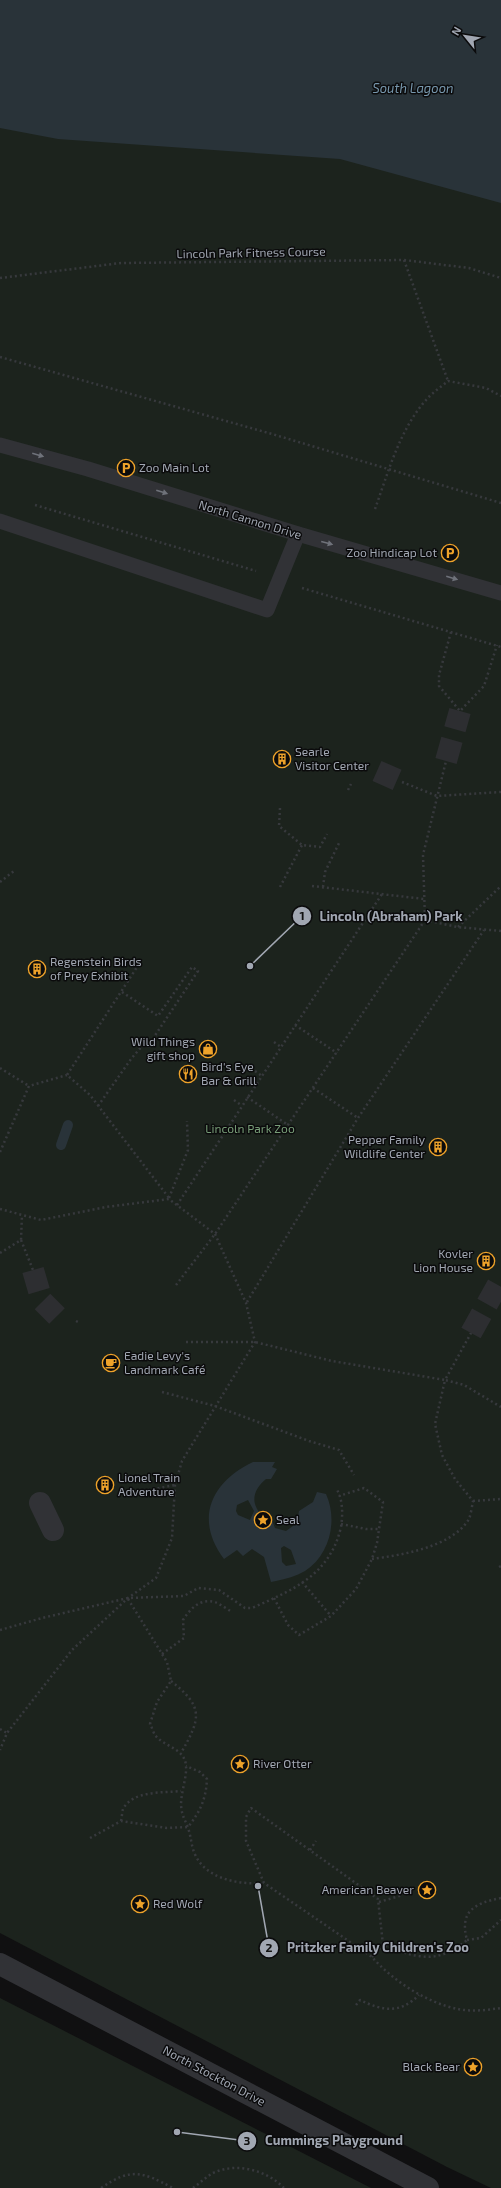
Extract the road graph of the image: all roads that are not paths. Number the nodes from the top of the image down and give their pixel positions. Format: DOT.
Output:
graph roads {
  1 [pos="0,444"];
  2 [pos="0,521"];
  3 [pos="298,534"];
  4 [pos="501,593"];
  5 [pos="40,1503"];
  6 [pos="53,1530"];
  7 [pos="0,1964"];
  8 [pos="428,2188"];
  1 -- 3 [label="lane, North Cannon Drive, one-way"];
  2 -- 3 [label="lane"];
  3 -- 4 [label="lane, North Cannon Drive, one-way"];
  5 -- 6 [label="street"];
  7 -- 8 [label="street, North Stockton Drive"];
}
